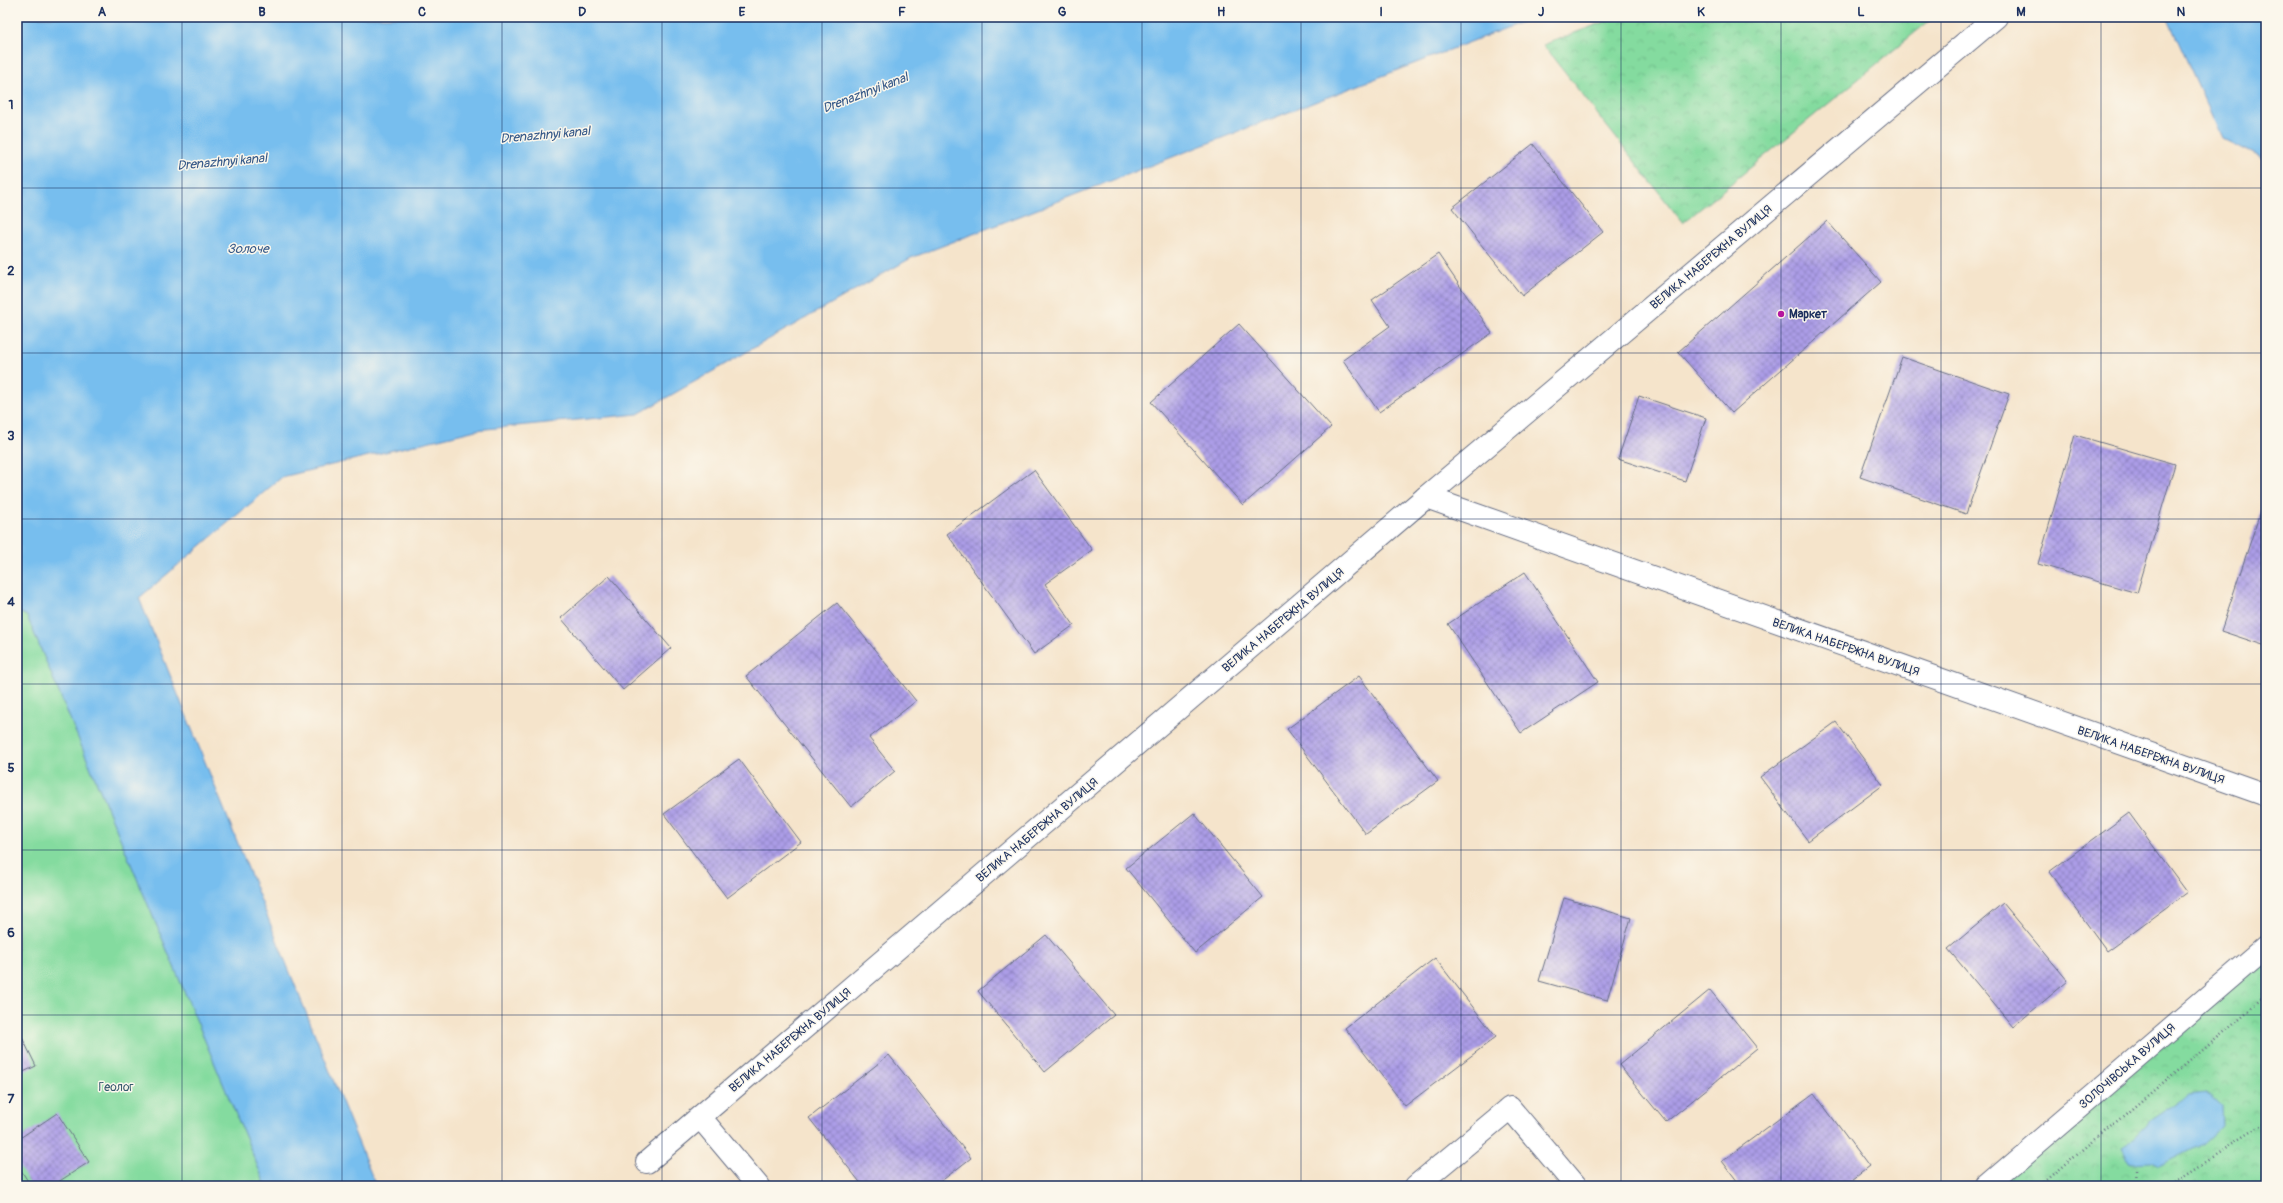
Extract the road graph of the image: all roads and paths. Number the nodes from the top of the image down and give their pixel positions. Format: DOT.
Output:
graph roads {
  1 [pos="1996,17"];
  2 [pos="1426,497"];
  3 [pos="2266,795"];
  4 [pos="2266,947"];
  5 [pos="2266,996"];
  6 [pos="700,1117"];
  7 [pos="2266,1124"];
  8 [pos="647,1162"];
  9 [pos="2136,1174"];
  10 [pos="758,1186"];
  11 [pos="1416,1186"];
  12 [pos="1576,1186"];
  13 [pos="1987,1186"];
  14 [pos="2040,1186"];
  15 [pos="2137,1186"];
  16 [pos="2168,1186"];
  1 -- 2 [label="street, ВЕЛИКА НАБЕРЕЖНА ВУЛИЦЯ"];
  2 -- 3 [label="street, ВЕЛИКА НАБЕРЕЖНА ВУЛИЦЯ"];
  2 -- 6 [label="street, ВЕЛИКА НАБЕРЕЖНА ВУЛИЦЯ"];
  4 -- 13 [label="street, ЗОЛОЧІВСЬКА ВУЛИЦЯ"];
  5 -- 14 [label="path"];
  6 -- 8 [label="street, ВЕЛИКА НАБЕРЕЖНА ВУЛИЦЯ"];
  6 -- 10 [label="street"];
  7 -- 16 [label="path"];
  9 -- 15 [label="path"];
  11 -- 12 [label="street"];
}
